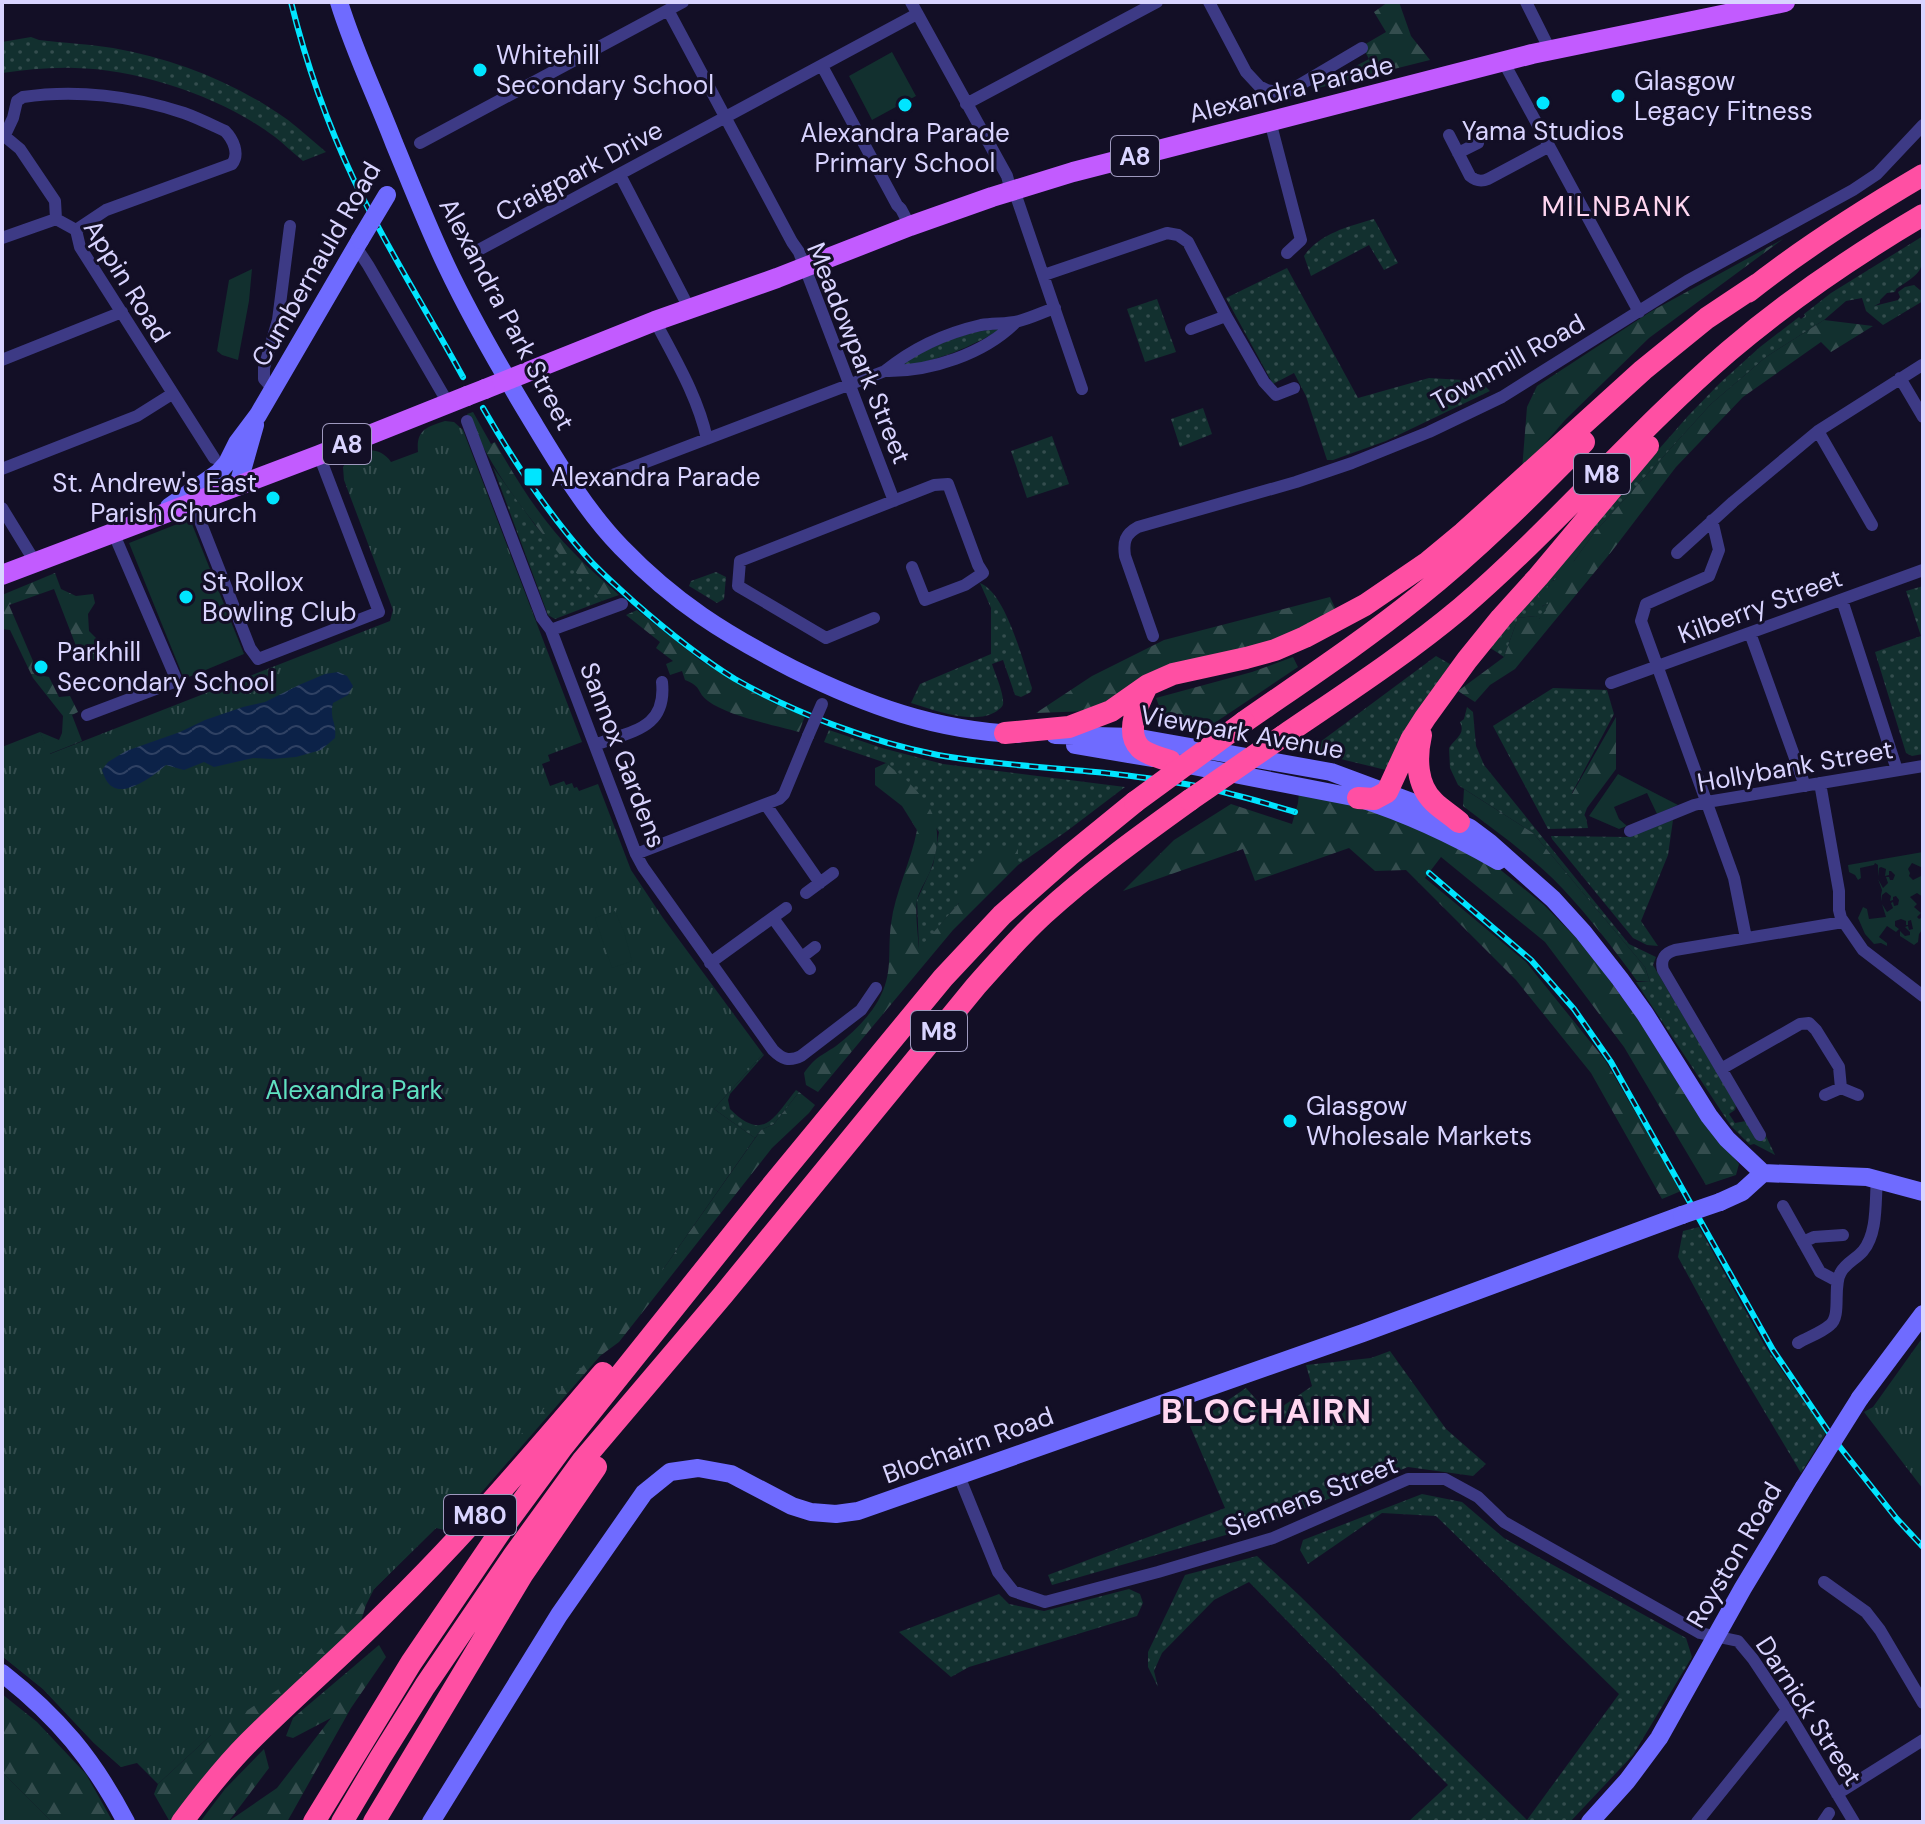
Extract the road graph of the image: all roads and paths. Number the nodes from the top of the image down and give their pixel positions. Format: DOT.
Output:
graph roads {
  1 [pos="339,2"];
  2 [pos="683,2"];
  3 [pos="1157,2"];
  4 [pos="1209,2"];
  5 [pos="1526,2"];
  6 [pos="1785,2"];
  7 [pos="916,6"];
  8 [pos="668,10"];
  9 [pos="1362,48"];
  10 [pos="1550,50"];
  11 [pos="1503,61"];
  12 [pos="822,66"];
  13 [pos="966,104"];
  14 [pos="726,117"];
  15 [pos="1270,121"];
  16 [pos="1923,125"];
  17 [pos="4,134"];
  18 [pos="1449,135"];
  19 [pos="420,143"];
  20 [pos="1478,143"];
  21 [pos="1548,147"];
  22 [pos="1458,153"];
  23 [pos="403,169"];
  24 [pos="620,175"];
  25 [pos="1923,175"];
  26 [pos="1012,190"];
  27 [pos="1923,215"];
  28 [pos="56,219"];
  29 [pos="290,226"];
  30 [pos="910,226"];
  31 [pos="76,230"];
  32 [pos="2,238"];
  33 [pos="358,244"];
  34 [pos="473,253"];
  35 [pos="1287,253"];
  36 [pos="804,266"];
  37 [pos="1044,275"];
  38 [pos="1758,284"];
  39 [pos="689,308"];
  40 [pos="1055,308"];
  41 [pos="122,312"];
  42 [pos="1639,312"];
  43 [pos="1226,316"];
  44 [pos="655,321"];
  45 [pos="1016,322"];
  46 [pos="1191,329"];
  47 [pos="1730,351"];
  48 [pos="2,360"];
  49 [pos="1922,365"];
  50 [pos="885,371"];
  51 [pos="1900,378"];
  52 [pos="507,379"];
  53 [pos="850,385"];
  54 [pos="1294,388"];
  55 [pos="273,389"];
  56 [pos="1082,389"];
  57 [pos="172,394"];
  58 [pos="466,396"];
  59 [pos="258,415"];
  60 [pos="1923,417"];
  61 [pos="467,421"];
  62 [pos="1818,431"];
  63 [pos="707,439"];
  64 [pos="319,455"];
  65 [pos="214,458"];
  66 [pos="2,469"];
  67 [pos="607,477"];
  68 [pos="238,485"];
  69 [pos="894,501"];
  70 [pos="193,503"];
  71 [pos="2,508"];
  72 [pos="152,518"];
  73 [pos="1712,520"];
  74 [pos="1872,525"];
  75 [pos="113,532"];
  76 [pos="1677,553"];
  77 [pos="35,562"];
  78 [pos="912,567"];
  79 [pos="1923,570"];
  80 [pos="2,575"];
  81 [pos="1842,600"];
  82 [pos="622,604"];
  83 [pos="874,618"];
  84 [pos="551,630"];
  85 [pos="1750,633"];
  86 [pos="1153,636"];
  87 [pos="1657,666"];
  88 [pos="662,682"];
  89 [pos="1611,683"];
  90 [pos="1148,685"];
  91 [pos="826,695"];
  92 [pos="87,715"];
  93 [pos="1425,718"];
  94 [pos="1005,733"];
  95 [pos="1134,737"];
  96 [pos="595,745"];
  97 [pos="1170,761"];
  98 [pos="1923,766"];
  99 [pos="1897,770"];
  100 [pos="1820,783"];
  101 [pos="1805,786"];
  102 [pos="1387,792"];
  103 [pos="1358,798"];
  104 [pos="1707,802"];
  105 [pos="766,805"];
  106 [pos="1459,822"];
  107 [pos="1630,831"];
  108 [pos="636,854"];
  109 [pos="833,873"];
  110 [pos="820,883"];
  111 [pos="1535,883"];
  112 [pos="806,893"];
  113 [pos="786,908"];
  114 [pos="773,918"];
  115 [pos="1843,922"];
  116 [pos="1746,938"];
  117 [pos="815,947"];
  118 [pos="802,957"];
  119 [pos="710,963"];
  120 [pos="810,969"];
  121 [pos="876,988"];
  122 [pos="1923,996"];
  123 [pos="1721,1069"];
  124 [pos="1841,1088"];
  125 [pos="1825,1095"];
  126 [pos="1858,1095"];
  127 [pos="1760,1135"];
  128 [pos="1763,1173"];
  129 [pos="1877,1179"];
  130 [pos="1923,1192"];
  131 [pos="765,1194"];
  132 [pos="1783,1206"];
  133 [pos="1843,1235"];
  134 [pos="1803,1242"];
  135 [pos="1837,1281"];
  136 [pos="723,1295"];
  137 [pos="1923,1314"];
  138 [pos="1798,1343"];
  139 [pos="959,1476"];
  140 [pos="1824,1582"];
  141 [pos="1718,1636"];
  142 [pos="2,1673"];
  143 [pos="1923,1703"];
  144 [pos="1787,1710"];
  145 [pos="1923,1740"];
  146 [pos="1837,1794"];
  147 [pos="126,1822"];
  148 [pos="182,1822"];
  149 [pos="314,1822"];
  150 [pos="342,1822"];
  151 [pos="374,1822"];
  152 [pos="431,1822"];
  153 [pos="1590,1822"];
  154 [pos="1697,1822"];
  155 [pos="1854,1822"];
  1 -- 23 [label="street, Cumbernauld Road"];
  2 -- 8 [label="street"];
  3 -- 13 [label="street"];
  4 -- 9 [label="street"];
  5 -- 10 [label="street"];
  6 -- 10 [label="main road, Alexandra Parade / A8"];
  7 -- 12 [label="street, Craigpark Drive"];
  7 -- 13 [label="street"];
  8 -- 14 [label="street, Meadowpark Street"];
  8 -- 19 [label="street"];
  10 -- 11 [label="main road, Alexandra Parade / A8"];
  11 -- 15 [label="main road, Alexandra Parade / A8"];
  11 -- 21 [label="street"];
  12 -- 14 [label="street, Craigpark Drive"];
  12 -- 30 [label="street"];
  13 -- 26 [label="street"];
  14 -- 24 [label="street, Craigpark Drive"];
  14 -- 36 [label="street, Meadowpark Street"];
  15 -- 26 [label="main road, Alexandra Parade / A8"];
  15 -- 35 [label="street"];
  16 -- 42 [label="street, Townmill Road"];
  17 -- 28 [label="street, Appin Road"];
  17 -- 31 [label="street"];
  18 -- 22 [label="street"];
  20 -- 22 [label="street"];
  21 -- 22 [label="street"];
  21 -- 42 [label="street"];
  23 -- 33 [label="street, Cumbernauld Road, bridge"];
  23 -- 52 [label="street, Alexandra Park Street"];
  24 -- 34 [label="street, Craigpark Drive"];
  24 -- 39 [label="street"];
  25 -- 38 [label="highway, M8"];
  26 -- 30 [label="main road, Alexandra Parade / A8"];
  26 -- 37 [label="street"];
  27 -- 47 [label="highway, M8"];
  28 -- 31 [label="street, Appin Road"];
  28 -- 32 [label="street"];
  29 -- 55 [label="street"];
  30 -- 36 [label="main road, Alexandra Parade / A8"];
  31 -- 41 [label="street, Appin Road"];
  33 -- 55 [label="street, Cumbernauld Road"];
  33 -- 58 [label="street"];
  36 -- 39 [label="main road, Alexandra Parade / A8"];
  36 -- 53 [label="street, Meadowpark Street"];
  37 -- 40 [label="street"];
  37 -- 43 [label="street"];
  38 -- 90 [label="highway"];
  38 -- 131 [label="highway, M8, bridge"];
  39 -- 44 [label="main road, Alexandra Parade / A8"];
  40 -- 45 [label="street"];
  40 -- 56 [label="street"];
  41 -- 48 [label="street"];
  41 -- 57 [label="street, Appin Road"];
  42 -- 86 [label="street, Townmill Road"];
  43 -- 46 [label="street"];
  43 -- 54 [label="street"];
  44 -- 52 [label="main road, Alexandra Parade / A8"];
  44 -- 63 [label="street"];
  45 -- 50 [label="street"];
  45 -- 50 [label="street"];
  47 -- 93 [label="highway"];
  47 -- 136 [label="highway, M8, bridge"];
  49 -- 51 [label="street"];
  50 -- 53 [label="street"];
  51 -- 60 [label="street"];
  51 -- 62 [label="street"];
  52 -- 58 [label="main road, Alexandra Parade / A8"];
  52 -- 91 [label="street, Alexandra Park Street"];
  53 -- 63 [label="street"];
  53 -- 69 [label="street, Meadowpark Street"];
  55 -- 59 [label="street, Cumbernauld Road"];
  57 -- 65 [label="street, Appin Road"];
  57 -- 66 [label="street"];
  58 -- 64 [label="main road, Alexandra Parade / A8"];
  59 -- 68 [label="street, Cumbernauld Road"];
  59 -- 72 [label="street, Cumbernauld Road"];
  61 -- 84 [label="street, Sannox Gardens"];
  62 -- 73 [label="street"];
  62 -- 74 [label="street"];
  63 -- 67 [label="street"];
  64 -- 68 [label="main road, Alexandra Parade / A8"];
  64 -- 70 [label="street"];
  68 -- 70 [label="main road, Cumbernauld Road / A8"];
  69 -- 78 [label="street"];
  69 -- 83 [label="street"];
  70 -- 72 [label="main road, Cumbernauld Road / A8"];
  71 -- 77 [label="street"];
  72 -- 75 [label="main road, Cumbernauld Road / A8"];
  73 -- 76 [label="street"];
  73 -- 87 [label="street"];
  75 -- 77 [label="main road, Cumbernauld Road / A8"];
  75 -- 92 [label="street"];
  77 -- 80 [label="main road, Cumbernauld Road / A8"];
  79 -- 81 [label="street, Kilberry Street"];
  81 -- 85 [label="street, Kilberry Street"];
  81 -- 99 [label="street"];
  82 -- 84 [label="street"];
  84 -- 96 [label="street, Sannox Gardens"];
  85 -- 87 [label="street, Kilberry Street"];
  85 -- 101 [label="street"];
  87 -- 89 [label="street, Kilberry Street"];
  87 -- 104 [label="street"];
  88 -- 96 [label="street"];
  90 -- 94 [label="highway"];
  90 -- 95 [label="highway"];
  91 -- 94 [label="street, Viewpark Avenue"];
  91 -- 105 [label="street, bridge"];
  93 -- 102 [label="highway"];
  93 -- 106 [label="highway"];
  94 -- 95 [label="street, Viewpark Avenue"];
  94 -- 97 [label="street, Viewpark Avenue"];
  95 -- 97 [label="highway"];
  95 -- 102 [label="street, Viewpark Avenue"];
  96 -- 108 [label="street, Sannox Gardens"];
  97 -- 103 [label="street, Viewpark Avenue"];
  98 -- 99 [label="street, Hollybank Street"];
  99 -- 100 [label="street, Hollybank Street"];
  100 -- 101 [label="street, Hollybank Street"];
  100 -- 115 [label="street"];
  101 -- 104 [label="street, Hollybank Street"];
  102 -- 103 [label="highway"];
  102 -- 106 [label="street, Viewpark Avenue"];
  103 -- 111 [label="street, Viewpark Avenue"];
  104 -- 107 [label="street, Hollybank Street"];
  104 -- 116 [label="street"];
  105 -- 108 [label="street"];
  105 -- 110 [label="street"];
  106 -- 111 [label="street, Viewpark Avenue"];
  108 -- 119 [label="street, Sannox Gardens"];
  109 -- 110 [label="street"];
  110 -- 112 [label="street"];
  111 -- 128 [label="street, Viewpark Avenue"];
  113 -- 114 [label="street"];
  114 -- 118 [label="street"];
  114 -- 119 [label="street"];
  115 -- 116 [label="street"];
  115 -- 122 [label="street"];
  116 -- 123 [label="street"];
  117 -- 118 [label="street"];
  118 -- 120 [label="street"];
  119 -- 121 [label="street, Sannox Gardens"];
  123 -- 124 [label="street"];
  123 -- 127 [label="street"];
  124 -- 125 [label="street"];
  124 -- 126 [label="street"];
  128 -- 129 [label="street"];
  128 -- 139 [label="street, Blochairn Road, bridge"];
  129 -- 130 [label="street"];
  129 -- 135 [label="street"];
  131 -- 148 [label="highway, M80"];
  131 -- 149 [label="highway, M8"];
  132 -- 134 [label="street"];
  133 -- 134 [label="street"];
  134 -- 135 [label="street"];
  135 -- 138 [label="street"];
  136 -- 150 [label="highway, M8"];
  136 -- 151 [label="highway, M80"];
  137 -- 141 [label="street, Royston Road, bridge"];
  139 -- 141 [label="street, Siemens Street"];
  139 -- 152 [label="street, Blochairn Road"];
  140 -- 143 [label="street"];
  141 -- 144 [label="street, Darnick Street"];
  141 -- 153 [label="street, Royston Road"];
  142 -- 147 [label="street"];
  144 -- 146 [label="street, Darnick Street"];
  144 -- 154 [label="street"];
  145 -- 146 [label="street"];
  146 -- 155 [label="street, Darnick Street"];
}
